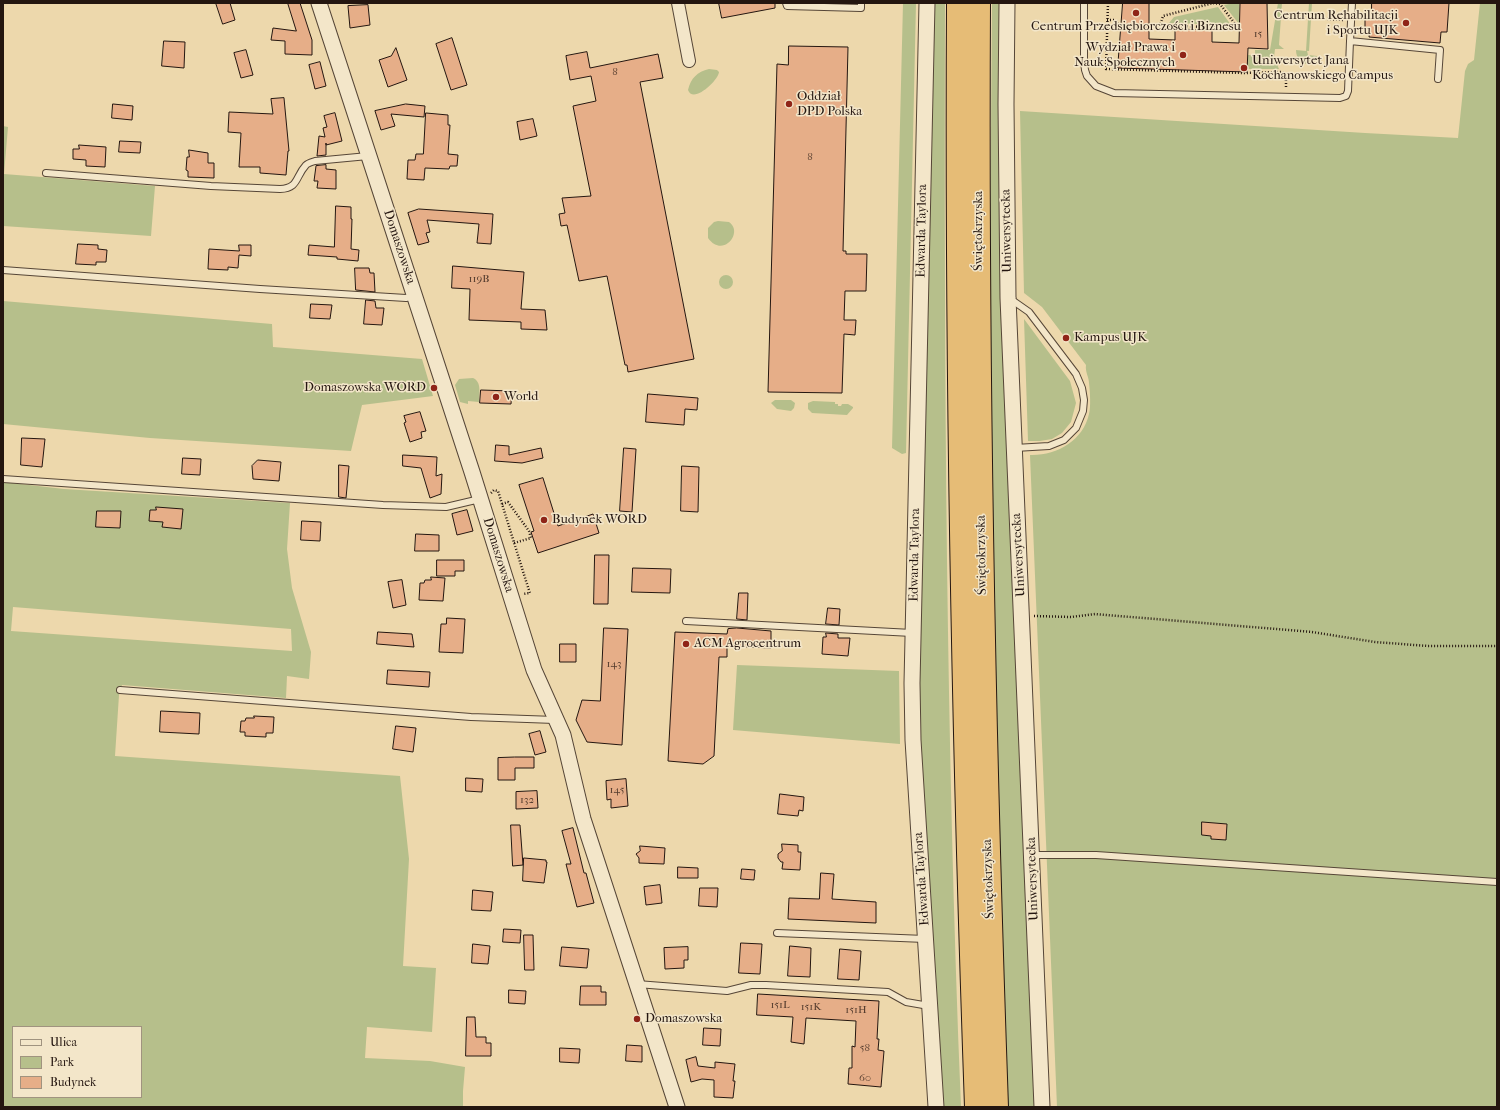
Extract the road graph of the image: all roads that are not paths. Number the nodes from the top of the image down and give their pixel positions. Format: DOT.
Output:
graph roads {
  1 [pos="318,3"];
  2 [pos="678,3"];
  3 [pos="786,3"];
  4 [pos="861,3"];
  5 [pos="927,3"];
  6 [pos="958,3"];
  7 [pos="979,3"];
  8 [pos="1007,3"];
  9 [pos="1084,3"];
  10 [pos="1352,3"];
  11 [pos="1350,42"];
  12 [pos="689,62"];
  13 [pos="1438,80"];
  14 [pos="369,156"];
  15 [pos="46,172"];
  16 [pos="3,270"];
  17 [pos="414,296"];
  18 [pos="1008,298"];
  19 [pos="1014,448"];
  20 [pos="3,479"];
  21 [pos="484,497"];
  22 [pos="686,621"];
  23 [pos="913,634"];
  24 [pos="120,690"];
  25 [pos="557,720"];
  26 [pos="1032,855"];
  27 [pos="1497,882"];
  28 [pos="777,933"];
  29 [pos="926,939"];
  30 [pos="637,984"];
  31 [pos="930,1006"];
  32 [pos="677,1107"];
  33 [pos="936,1107"];
  34 [pos="976,1107"];
  35 [pos="997,1107"];
  36 [pos="1042,1107"];
  1 -- 14 [label="street, Domaszowska"];
  2 -- 12 [label="street"];
  3 -- 4 [label="lane"];
  5 -- 23 [label="street, Edwarda Taylora"];
  6 -- 34 [label="highway, Świętokrzyska"];
  7 -- 35 [label="highway, Świętokrzyska"];
  8 -- 18 [label="street, Uniwersytecka"];
  9 -- 11 [label="lane"];
  10 -- 11 [label="lane"];
  11 -- 13 [label="lane"];
  14 -- 15 [label="lane"];
  14 -- 17 [label="street, Domaszowska"];
  16 -- 17 [label="lane"];
  17 -- 21 [label="street, Domaszowska"];
  18 -- 19 [label="street, Uniwersytecka"];
  18 -- 19 [label="lane"];
  19 -- 26 [label="street, Uniwersytecka"];
  20 -- 21 [label="lane"];
  21 -- 25 [label="street, Domaszowska"];
  22 -- 23 [label="lane"];
  23 -- 29 [label="street, Edwarda Taylora"];
  24 -- 25 [label="lane"];
  25 -- 30 [label="street, Domaszowska"];
  26 -- 27 [label="lane"];
  26 -- 36 [label="street, Uniwersytecka"];
  28 -- 29 [label="lane"];
  29 -- 31 [label="street, Edwarda Taylora"];
  30 -- 31 [label="lane"];
  30 -- 32 [label="street, Domaszowska"];
  31 -- 33 [label="street, Edwarda Taylora"];
}
